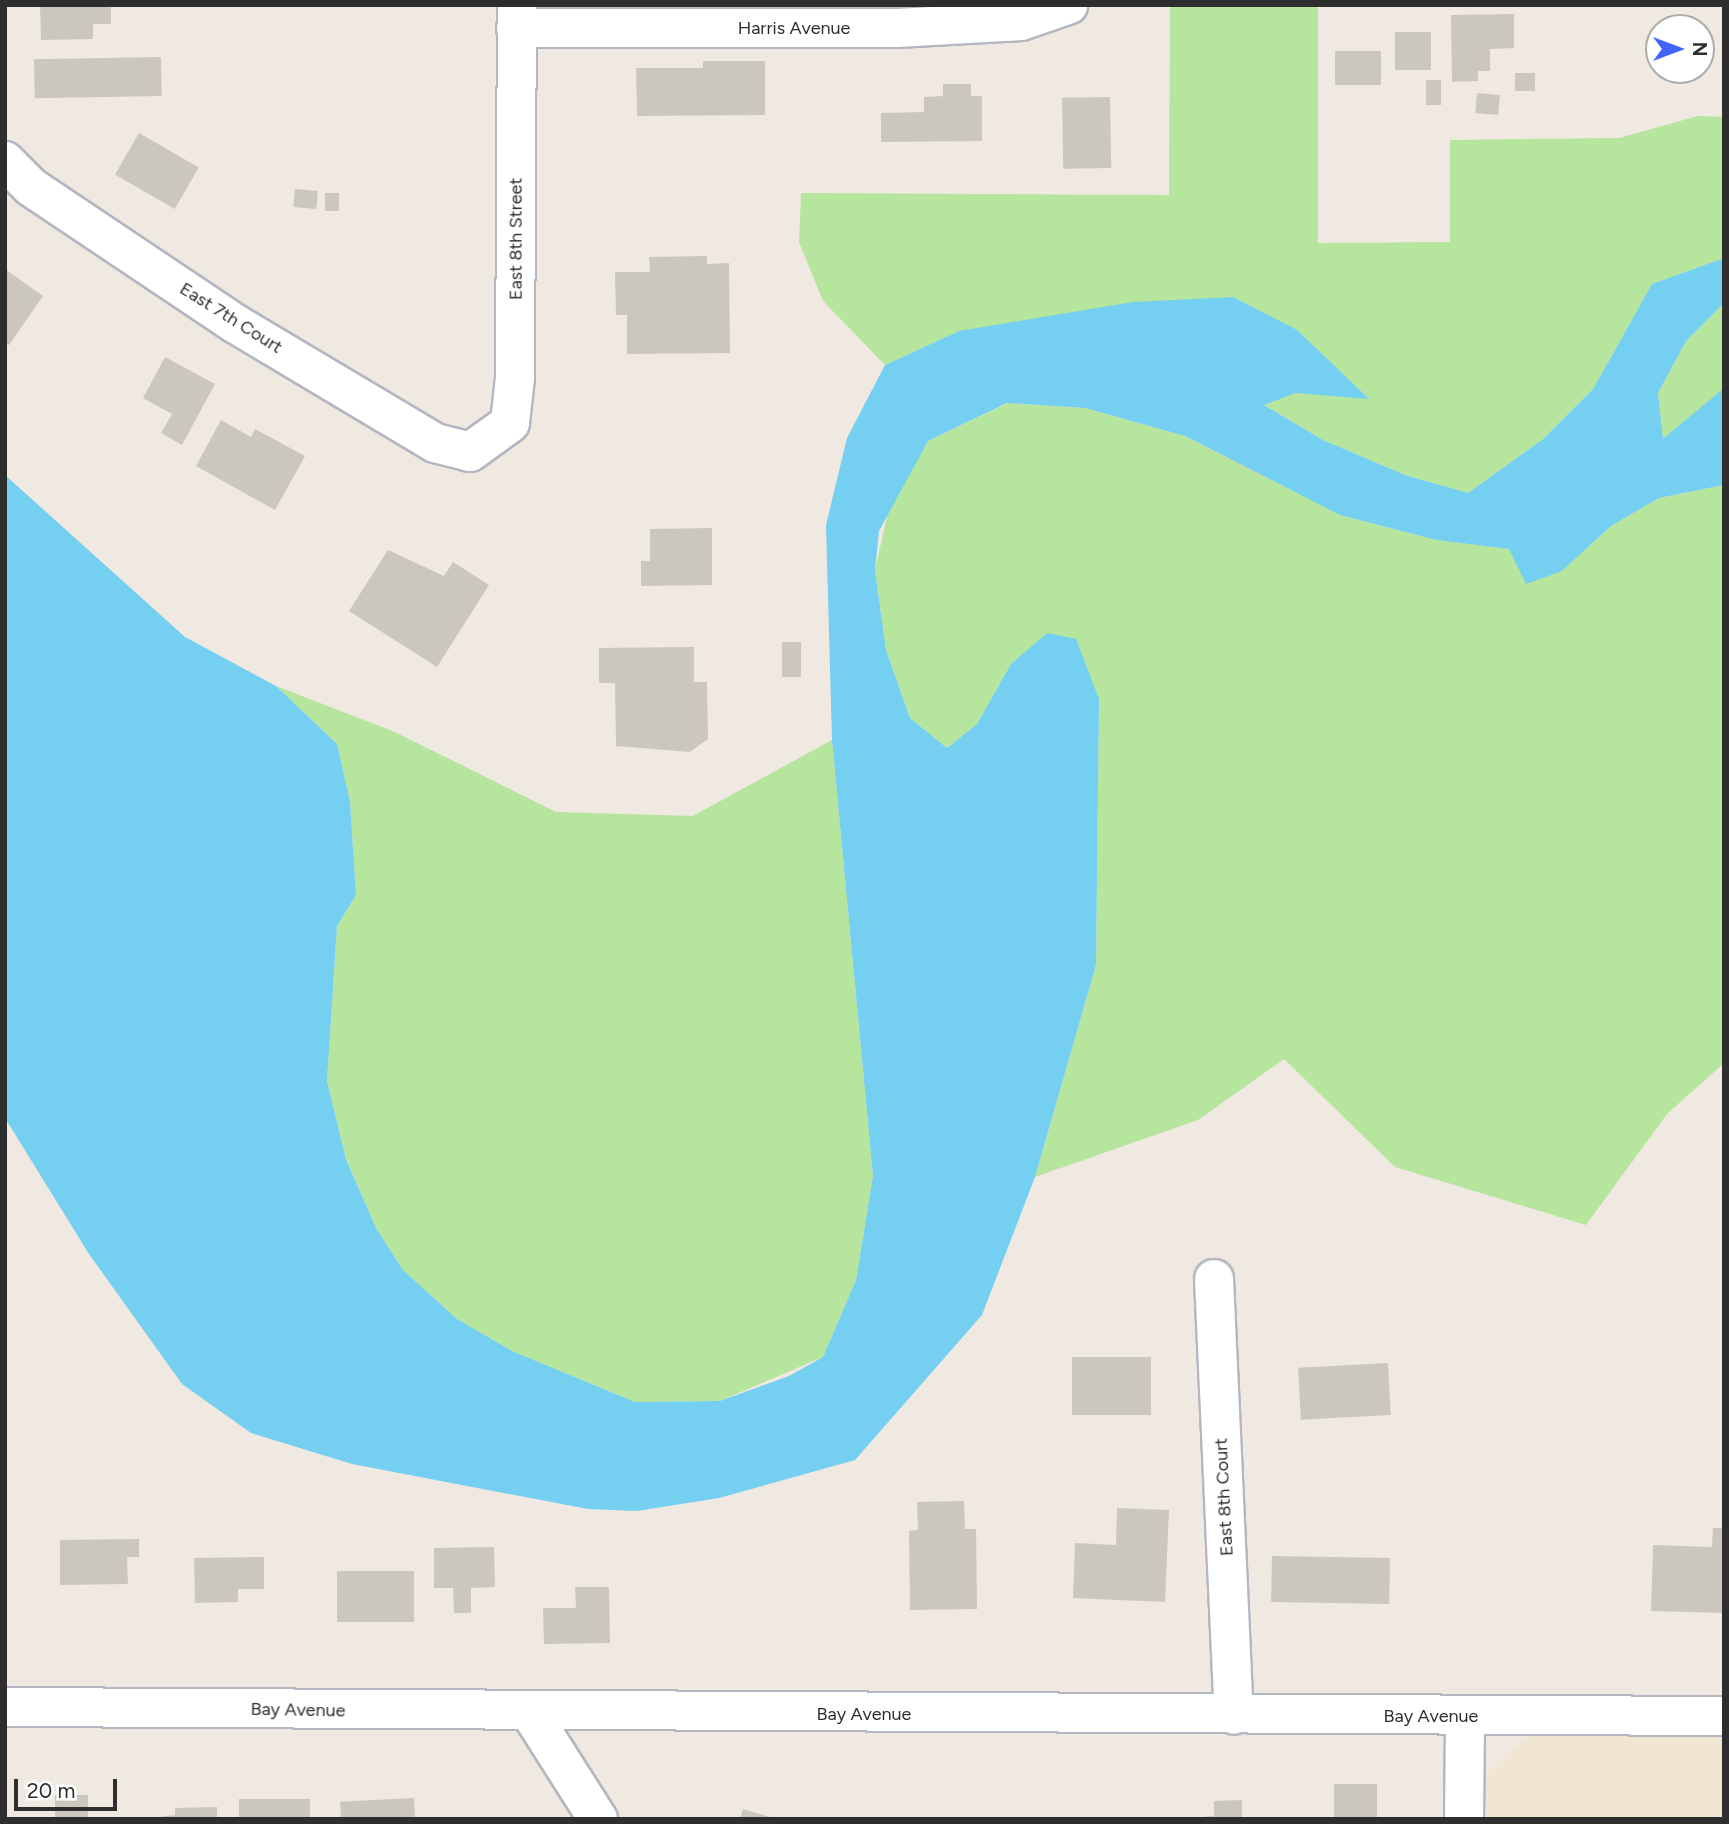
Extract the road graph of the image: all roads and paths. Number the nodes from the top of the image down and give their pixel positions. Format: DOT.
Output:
graph roads {
  1 [pos="1068,5"];
  2 [pos="516,16"];
  3 [pos="5,161"];
  4 [pos="470,452"];
  5 [pos="1214,1279"];
  6 [pos="5,1707"];
  7 [pos="530,1712"];
  8 [pos="1234,1715"];
  9 [pos="1465,1716"];
  10 [pos="1724,1716"];
  11 [pos="598,1819"];
  12 [pos="1464,1819"];
  1 -- 2 [label="street, Harris Avenue"];
  2 -- 4 [label="street, East 8th Street"];
  3 -- 4 [label="street, East 7th Court"];
  5 -- 8 [label="street, East 8th Court"];
  6 -- 7 [label="street, Bay Avenue"];
  7 -- 8 [label="street, Bay Avenue"];
  7 -- 11 [label="street"];
  8 -- 9 [label="street, Bay Avenue"];
  9 -- 10 [label="street, Bay Avenue"];
  9 -- 12 [label="street"];
}
